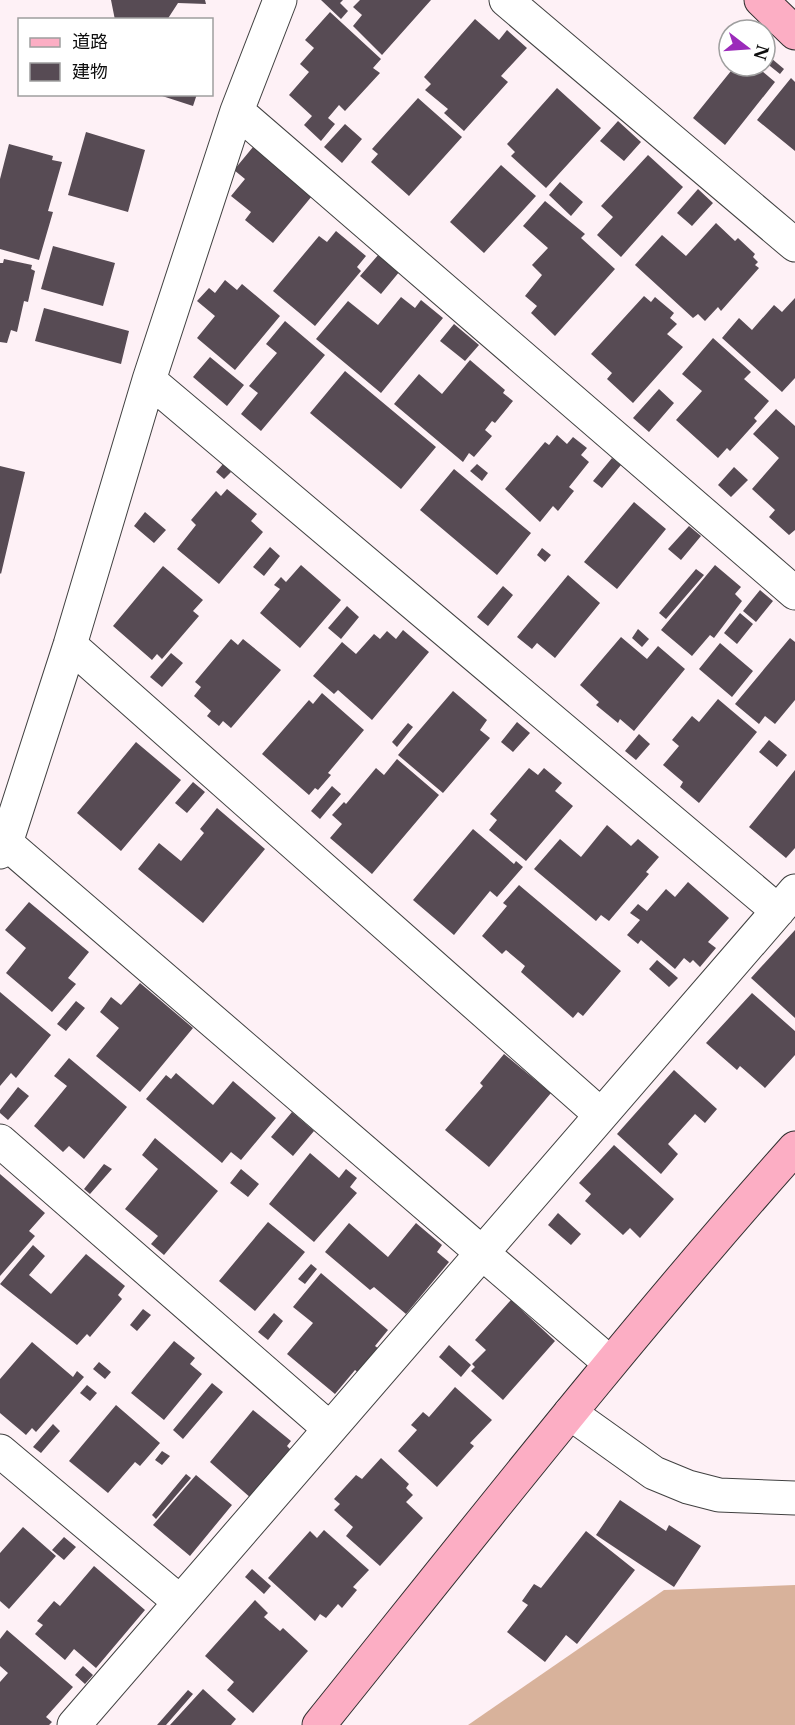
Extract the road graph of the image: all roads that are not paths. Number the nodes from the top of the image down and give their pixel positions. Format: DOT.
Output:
graph roads {
  1 [pos="280,0"];
  2 [pos="506,0"];
  3 [pos="761,0"];
  4 [pos="795,33"];
  5 [pos="237,111"];
  6 [pos="795,245"];
  7 [pos="149,380"];
  8 [pos="795,593"];
  9 [pos="70,645"];
  10 [pos="3,848"];
  11 [pos="786,901"];
  12 [pos="601,1115"];
  13 [pos="0,1141"];
  14 [pos="795,1148"];
  15 [pos="483,1253"];
  16 [pos="610,1363"];
  17 [pos="570,1413"];
  18 [pos="330,1429"];
  19 [pos="0,1451"];
  20 [pos="795,1498"];
  21 [pos="180,1602"];
  22 [pos="74,1725"];
  23 [pos="319,1725"];
  1 -- 5 [label="street"];
  2 -- 6 [label="street"];
  3 -- 4 [label="street"];
  5 -- 7 [label="street"];
  5 -- 8 [label="street"];
  7 -- 9 [label="street"];
  7 -- 11 [label="street"];
  9 -- 10 [label="street"];
  9 -- 12 [label="street"];
  10 -- 15 [label="street"];
  11 -- 12 [label="street"];
  12 -- 15 [label="street"];
  13 -- 18 [label="street"];
  14 -- 16 [label="street"];
  15 -- 16 [label="street"];
  15 -- 18 [label="street"];
  16 -- 17 [label="street"];
  17 -- 20 [label="street"];
  17 -- 23 [label="street"];
  18 -- 21 [label="street"];
  19 -- 21 [label="street"];
  21 -- 22 [label="street"];
}
